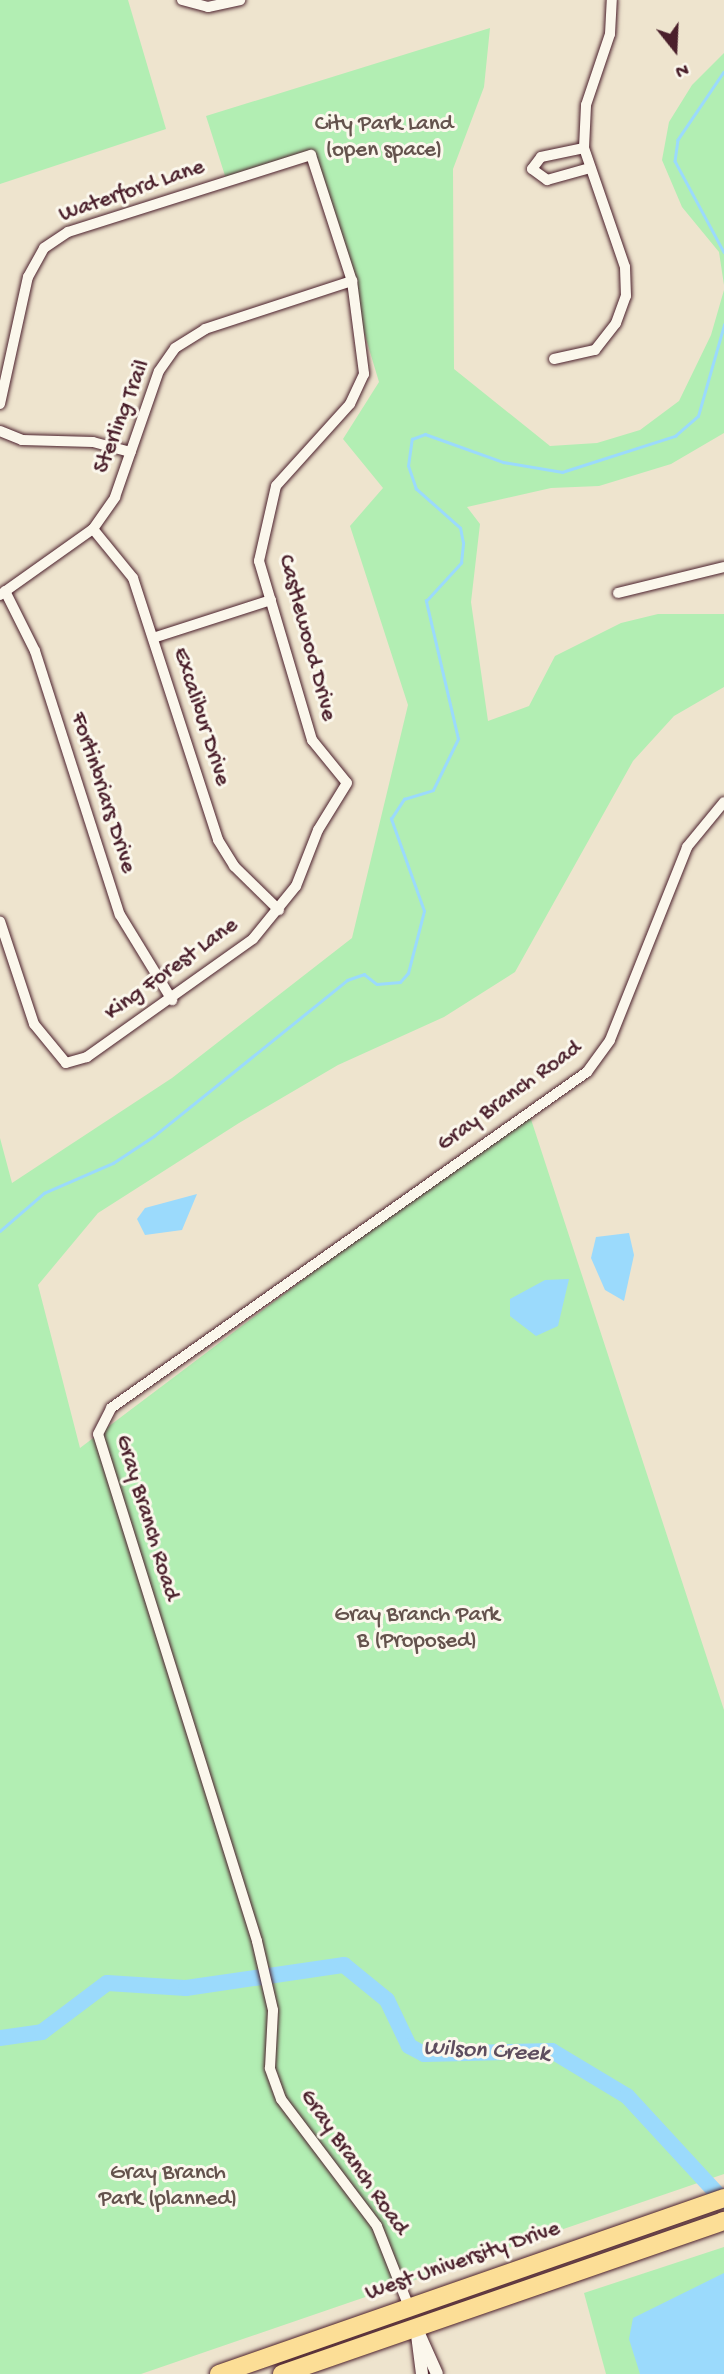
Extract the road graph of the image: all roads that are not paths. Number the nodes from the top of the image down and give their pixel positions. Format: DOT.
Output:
graph roads {
  1 [pos="182,0"];
  2 [pos="240,0"];
  3 [pos="614,0"];
  4 [pos="584,148"];
  5 [pos="311,155"];
  6 [pos="590,168"];
  7 [pos="352,281"];
  8 [pos="0,345"];
  9 [pos="12,348"];
  10 [pos="554,359"];
  11 [pos="0,404"];
  12 [pos="0,431"];
  13 [pos="131,452"];
  14 [pos="93,529"];
  15 [pos="724,567"];
  16 [pos="2,593"];
  17 [pos="618,593"];
  18 [pos="271,600"];
  19 [pos="153,638"];
  20 [pos="346,783"];
  21 [pos="724,802"];
  22 [pos="279,910"];
  23 [pos="0,921"];
  24 [pos="172,1000"];
  25 [pos="724,2197"];
  26 [pos="715,2224"];
  27 [pos="409,2307"];
  28 [pos="416,2328"];
  29 [pos="219,2374"];
  30 [pos="282,2374"];
  31 [pos="422,2374"];
  32 [pos="437,2374"];
  1 -- 2 [label="street"];
  3 -- 4 [label="street"];
  4 -- 6 [label="street"];
  4 -- 6 [label="street"];
  5 -- 7 [label="street, Castlewood Drive"];
  5 -- 9 [label="street, Waterford Lane"];
  6 -- 10 [label="street"];
  7 -- 13 [label="street, Sterling Trail"];
  7 -- 18 [label="street, Castlewood Drive"];
  8 -- 9 [label="street"];
  9 -- 11 [label="street, Waterford Lane"];
  12 -- 13 [label="street"];
  13 -- 14 [label="street, Sterling Trail"];
  14 -- 16 [label="street, Sterling Trail"];
  14 -- 19 [label="street, Excalibur Drive"];
  15 -- 17 [label="street"];
  16 -- 24 [label="street, Fortinbriars Drive"];
  18 -- 19 [label="street"];
  18 -- 20 [label="street, Castlewood Drive"];
  19 -- 22 [label="street, Excalibur Drive"];
  20 -- 22 [label="street, King Forest Lane"];
  21 -- 27 [label="street, Gray Branch Road"];
  22 -- 24 [label="street, King Forest Lane"];
  23 -- 24 [label="street, King Forest Lane"];
  25 -- 27 [label="highway, West University Drive"];
  26 -- 28 [label="highway, West University Drive"];
  27 -- 28 [label="highway"];
  27 -- 29 [label="highway, West University Drive"];
  28 -- 30 [label="highway, West University Drive"];
  28 -- 31 [label="street"];
  28 -- 32 [label="street"];
}
